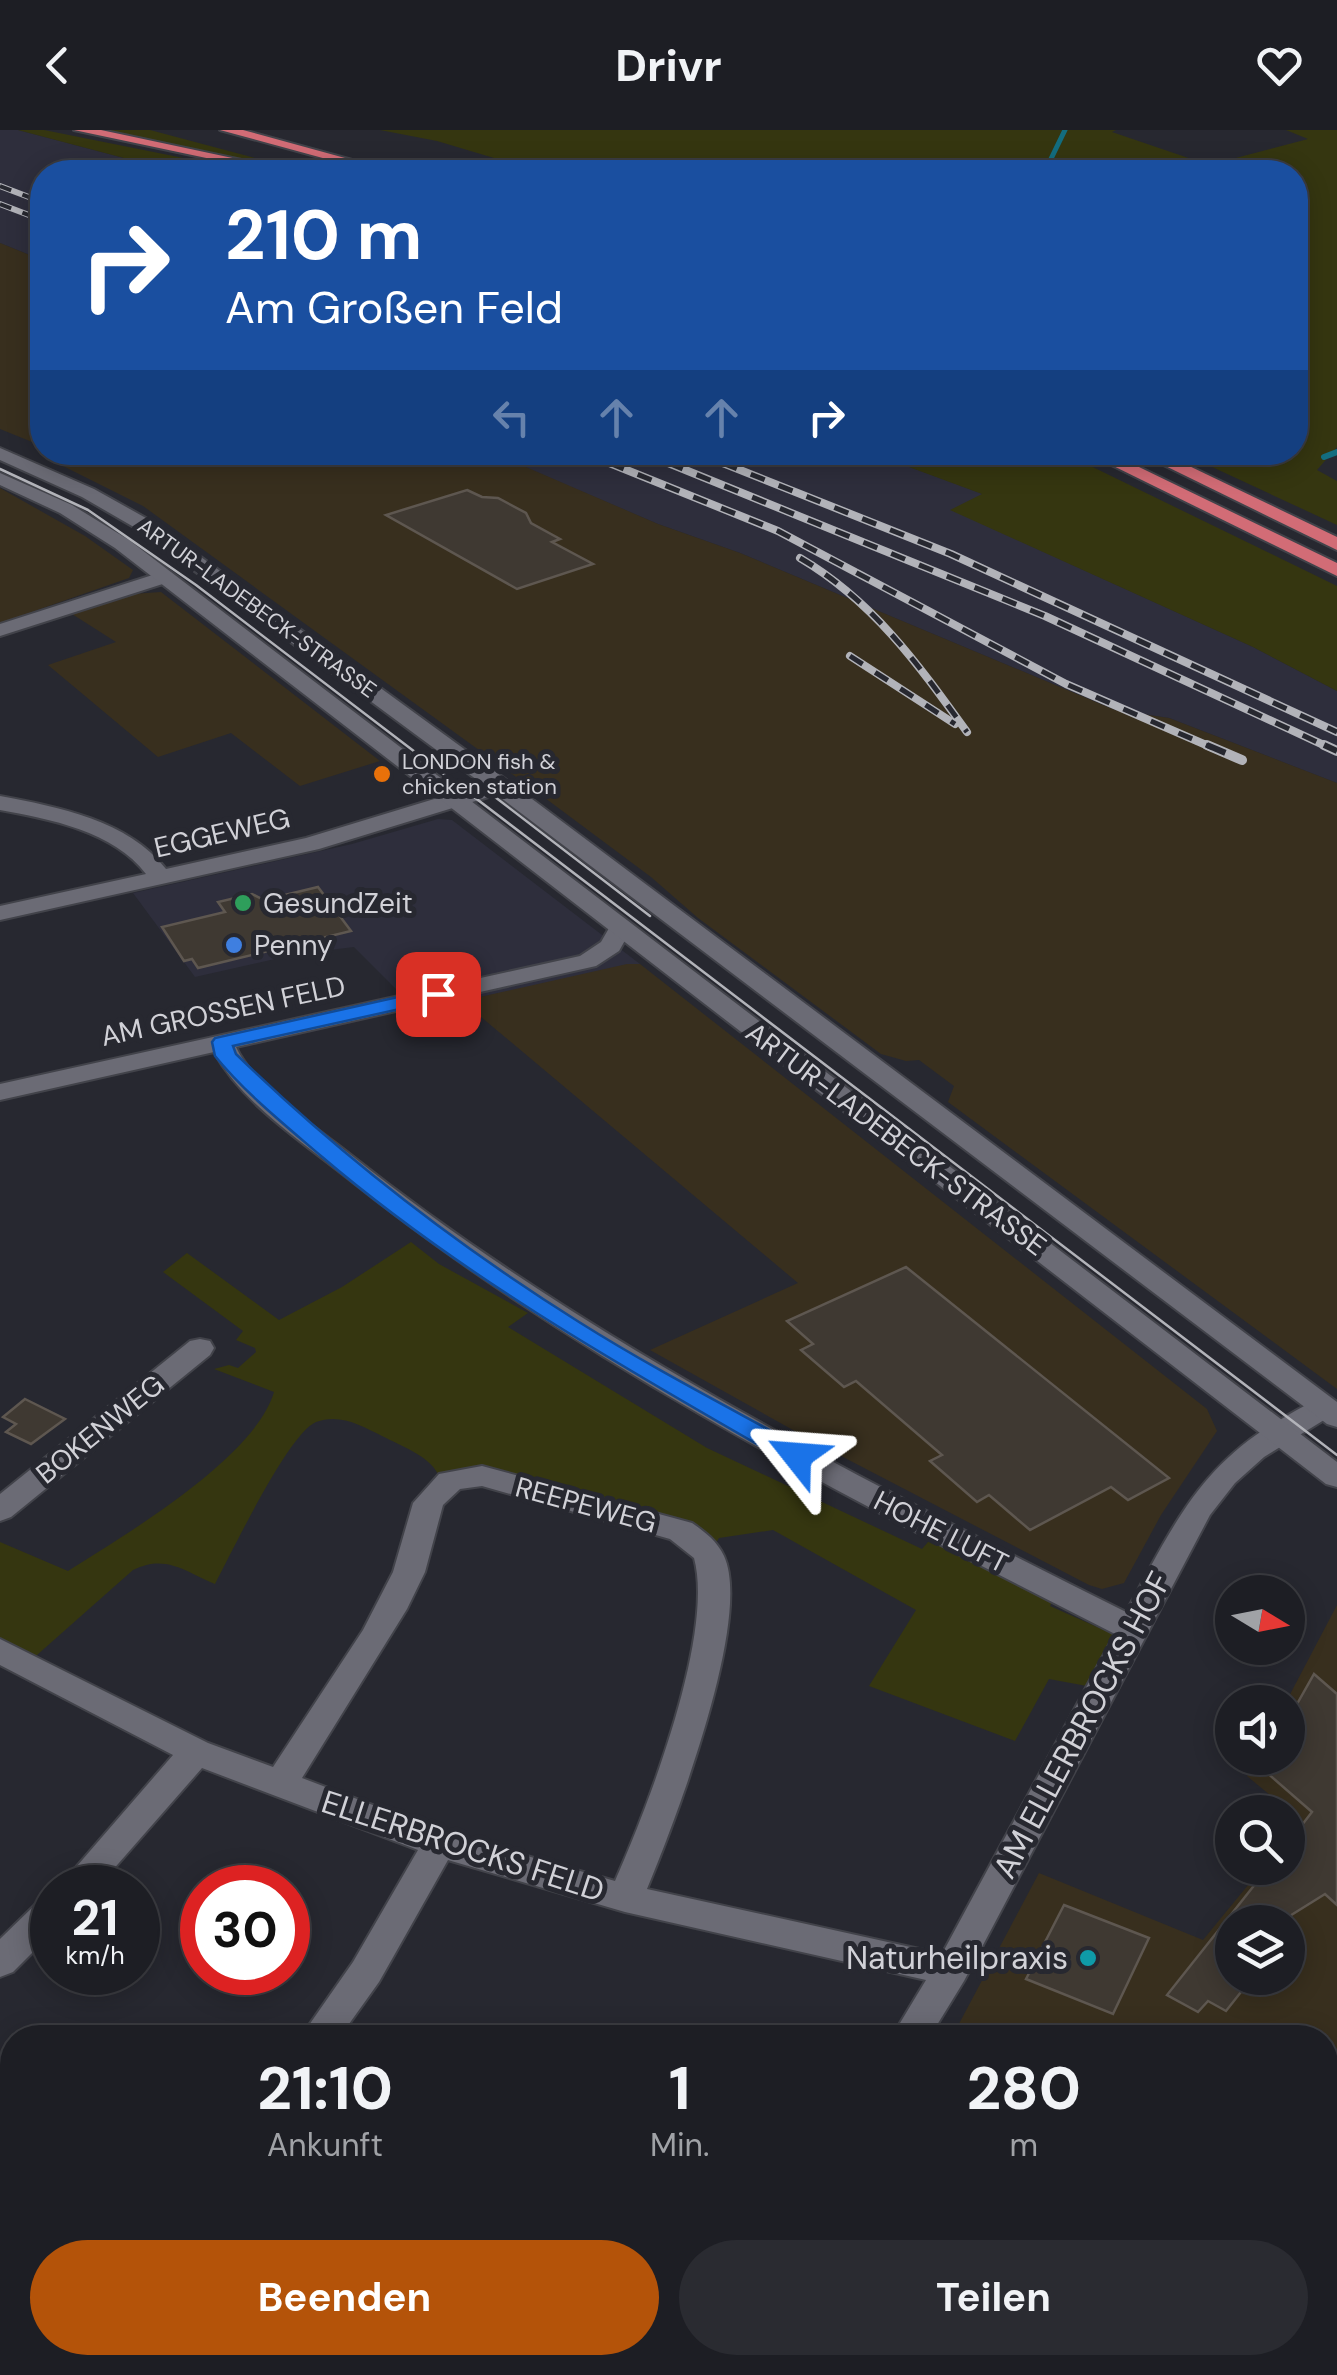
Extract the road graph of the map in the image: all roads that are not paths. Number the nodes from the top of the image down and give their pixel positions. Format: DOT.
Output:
graph roads {
  1 [pos="81,130"];
  2 [pos="227,130"];
  3 [pos="254,130"];
  4 [pos="204,135"];
  5 [pos="231,160"];
  6 [pos="296,160"];
  7 [pos="343,160"];
  8 [pos="350,160"];
  9 [pos="0,453"];
  10 [pos="1119,465"];
  11 [pos="1171,465"];
  12 [pos="0,478"];
  13 [pos="1337,544"];
  14 [pos="1337,570"];
  15 [pos="164,577"];
  16 [pos="0,630"];
  17 [pos="500,786"];
  18 [pos="454,800"];
  19 [pos="0,803"];
  20 [pos="160,878"];
  21 [pos="0,913"];
  22 [pos="620,928"];
  23 [pos="222,1042"];
  24 [pos="0,1092"];
  25 [pos="200,1348"];
  26 [pos="1331,1412"];
  27 [pos="1278,1432"];
  28 [pos="1337,1477"];
  29 [pos="0,1510"];
  30 [pos="1134,1630"];
  31 [pos="0,1651"];
  32 [pos="196,1752"];
  33 [pos="279,1785"];
  34 [pos="438,1844"];
  35 [pos="96,1865"];
  36 [pos="626,1898"];
  37 [pos="30,1933"];
  38 [pos="0,1962"];
  39 [pos="951,1971"];
  40 [pos="327,2025"];
  41 [pos="917,2025"];
  1 -- 5 [label="highway"];
  2 -- 7 [label="highway"];
  3 -- 8 [label="highway"];
  4 -- 6 [label="highway"];
  9 -- 17 [label="street, ARTUR-LADEBECK-STRASSE"];
  10 -- 14 [label="highway"];
  11 -- 13 [label="highway"];
  12 -- 15 [label="street, ARTUR-LADEBECK-STRASSE"];
  15 -- 16 [label="street"];
  15 -- 18 [label="street, ARTUR-LADEBECK-STRASSE"];
  17 -- 18 [label="street"];
  17 -- 26 [label="street, ARTUR-LADEBECK-STRASSE"];
  18 -- 20 [label="street, EGGEWEG"];
  18 -- 22 [label="street, ARTUR-LADEBECK-STRASSE"];
  19 -- 20 [label="street"];
  20 -- 21 [label="street, EGGEWEG"];
  22 -- 23 [label="street, AM GROSSEN FELD"];
  22 -- 27 [label="street, ARTUR-LADEBECK-STRASSE"];
  23 -- 24 [label="street, AM GROSSEN FELD"];
  23 -- 30 [label="street, HOHE LUFT"];
  25 -- 29 [label="street, BOKENWEG"];
  26 -- 27 [label="street, AM ELLERBROCKS HOF"];
  27 -- 28 [label="street, ARTUR-LADEBECK-STRASSE"];
  27 -- 30 [label="street, AM ELLERBROCKS HOF"];
  30 -- 39 [label="street, AM ELLERBROCKS HOF"];
  31 -- 32 [label="street, ELLERBROCKS FELD"];
  32 -- 33 [label="street, ELLERBROCKS FELD"];
  32 -- 35 [label="street"];
  33 -- 34 [label="street, ELLERBROCKS FELD"];
  33 -- 36 [label="street, REEPEWEG"];
  34 -- 36 [label="street, ELLERBROCKS FELD"];
  34 -- 40 [label="street"];
  36 -- 39 [label="street, ELLERBROCKS FELD"];
  37 -- 38 [label="street"];
  39 -- 41 [label="street, AM ELLERBROCKS HOF"];
}
